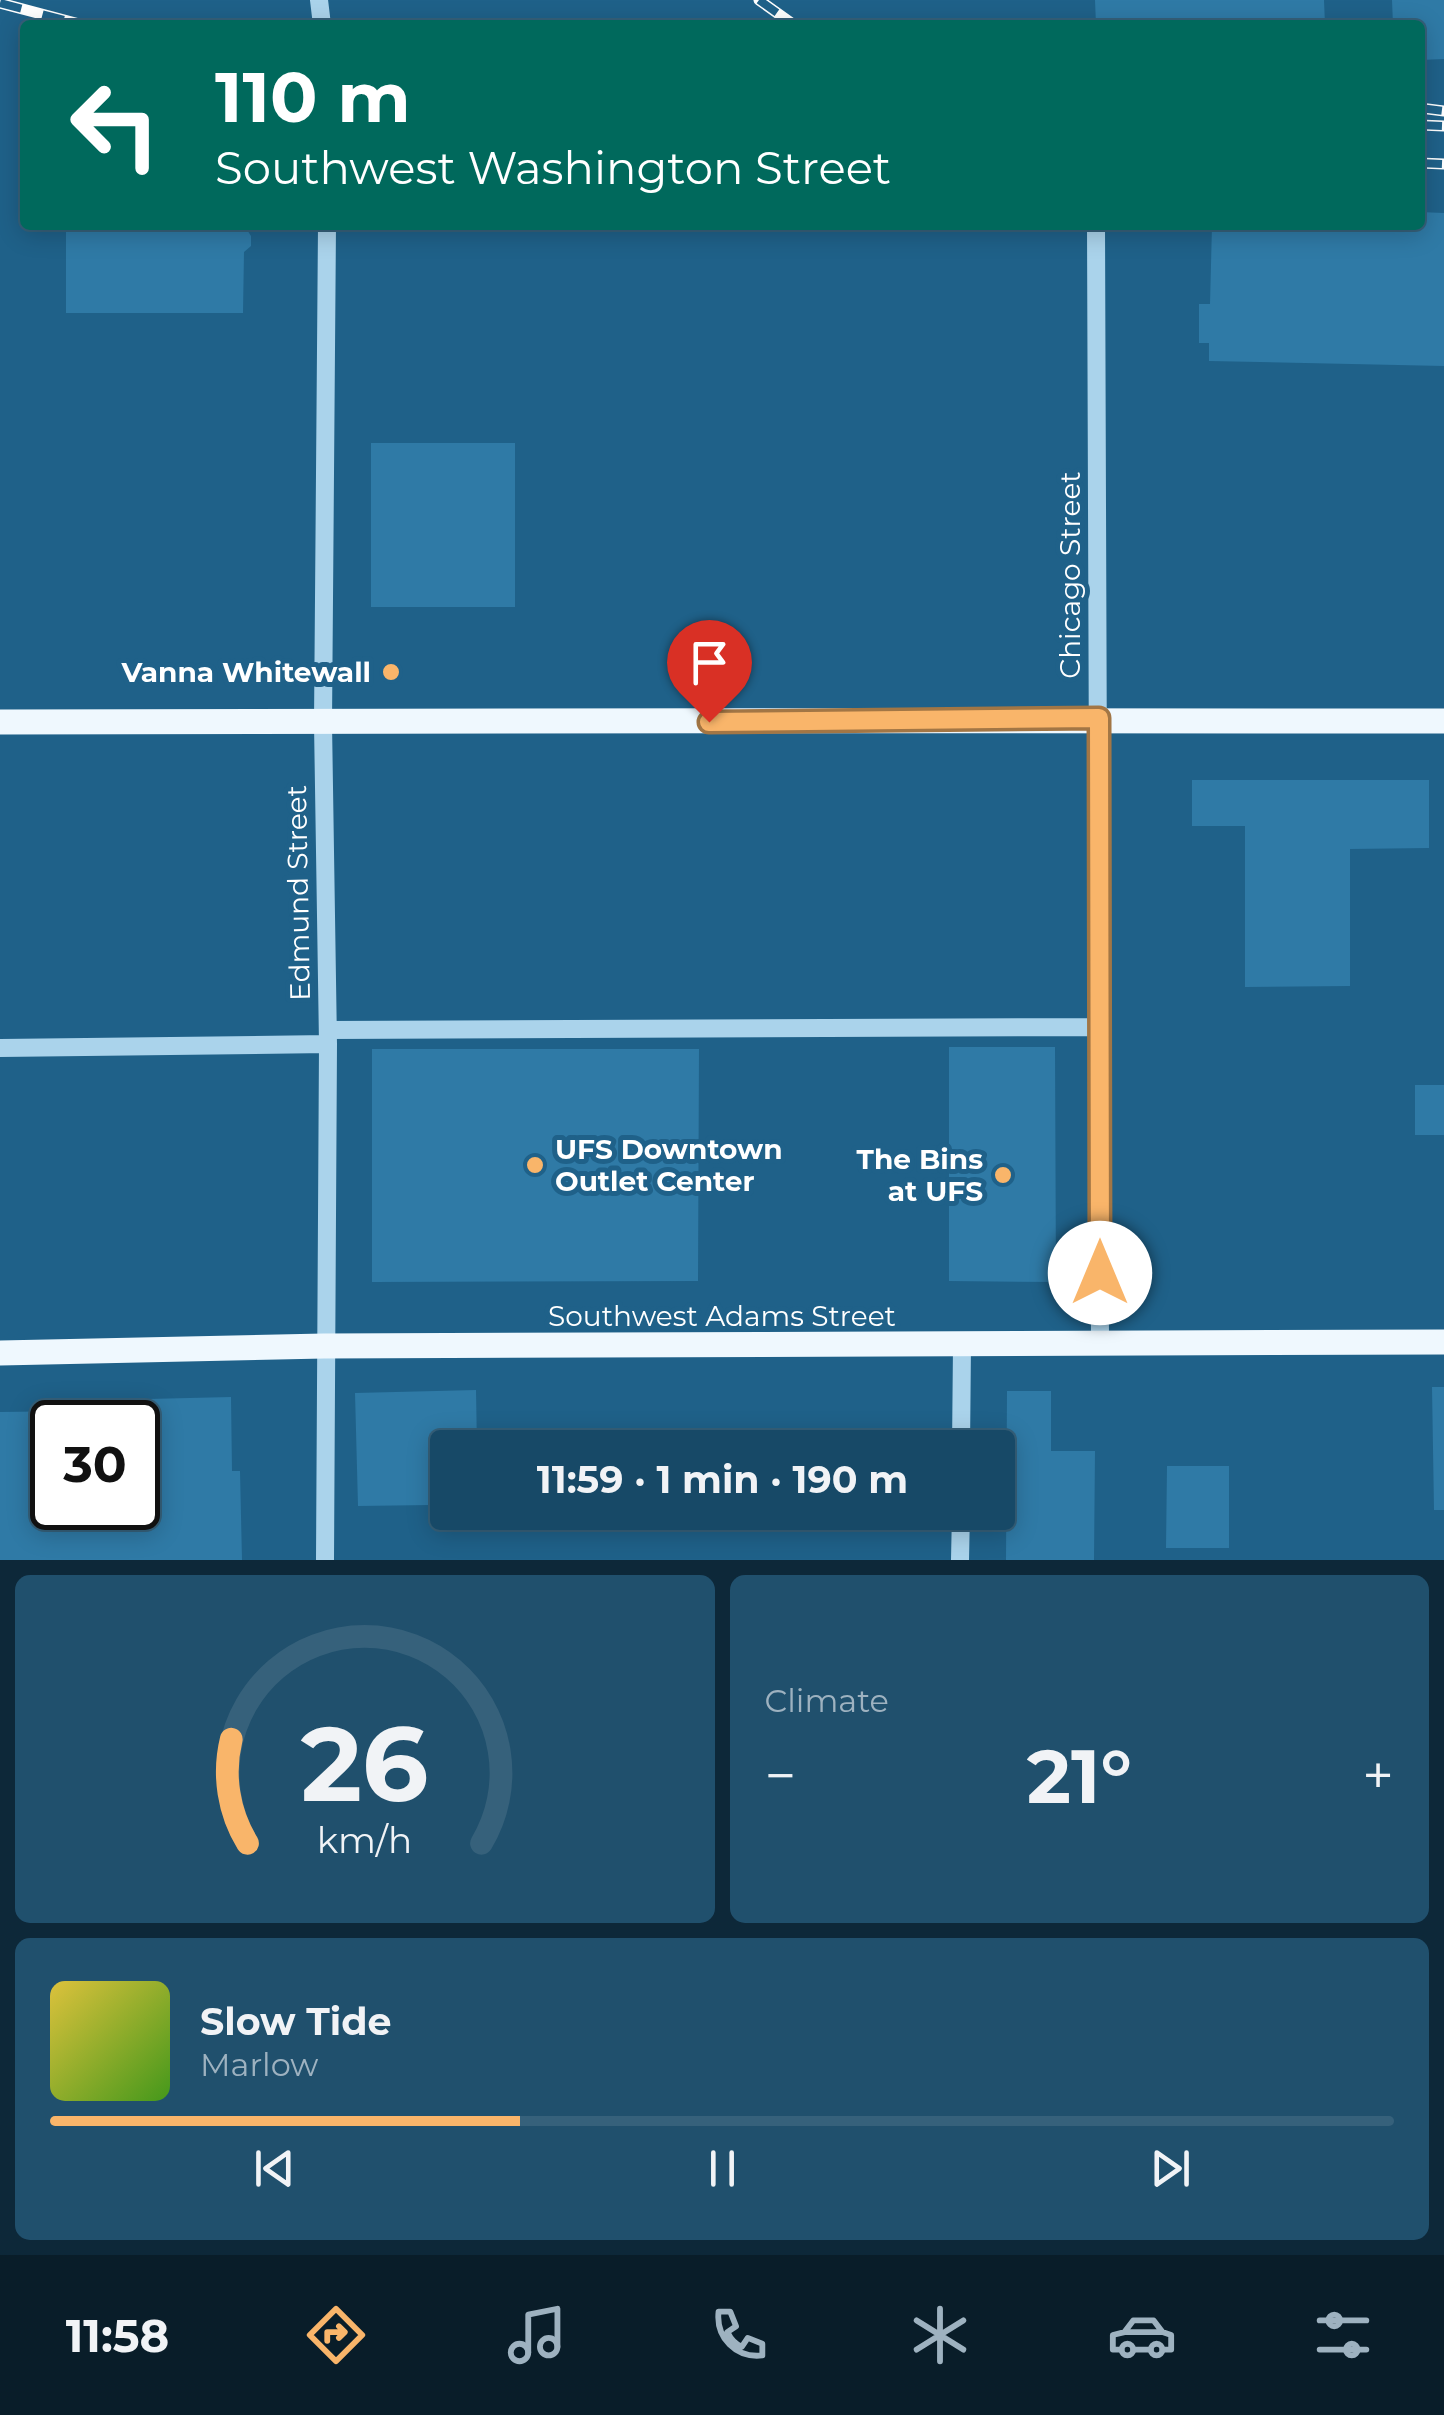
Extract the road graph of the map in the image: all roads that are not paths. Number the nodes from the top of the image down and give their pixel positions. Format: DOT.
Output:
graph roads {
  1 [pos="327,230"];
  2 [pos="1096,230"];
  3 [pos="1099,718"];
  4 [pos="1444,721"];
  5 [pos="0,722"];
  6 [pos="323,722"];
  7 [pos="1099,1027"];
  8 [pos="328,1037"];
  9 [pos="0,1048"];
  10 [pos="1444,1342"];
  11 [pos="1100,1344"];
  12 [pos="324,1346"];
  13 [pos="962,1346"];
  14 [pos="0,1353"];
  15 [pos="961,1430"];
  16 [pos="961,1530"];
  17 [pos="325,1560"];
  18 [pos="960,1560"];
  1 -- 6 [label="street, Edmund Street"];
  2 -- 3 [label="street, Chicago Street"];
  3 -- 4 [label="main road"];
  3 -- 6 [label="main road"];
  3 -- 7 [label="street, Chicago Street"];
  5 -- 6 [label="main road"];
  6 -- 8 [label="street, Edmund Street"];
  7 -- 8 [label="street"];
  7 -- 11 [label="street, Chicago Street"];
  8 -- 9 [label="street"];
  8 -- 12 [label="street, Edmund Street"];
  10 -- 11 [label="main road, Southwest Adams Street"];
  11 -- 13 [label="main road, Southwest Adams Street"];
  12 -- 13 [label="main road, Southwest Adams Street"];
  12 -- 14 [label="main road, Southwest Adams Street"];
  12 -- 17 [label="street, Edmund Street"];
  13 -- 15 [label="street"];
  16 -- 18 [label="street"];
}
